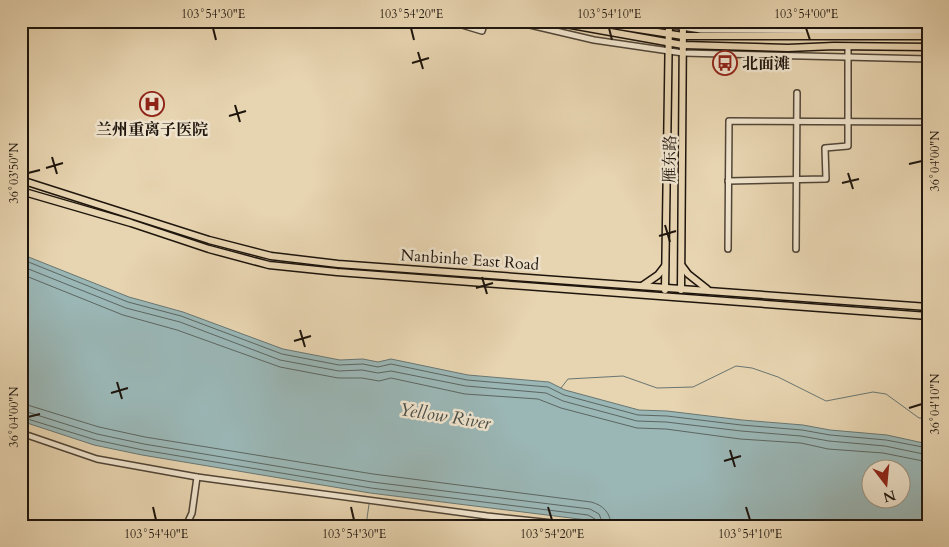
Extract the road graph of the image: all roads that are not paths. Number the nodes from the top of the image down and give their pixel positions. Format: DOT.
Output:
graph roads {
  1 [pos="463,21"];
  2 [pos="485,21"];
  3 [pos="513,21"];
  4 [pos="549,21"];
  5 [pos="587,21"];
  6 [pos="643,21"];
  7 [pos="669,24"];
  8 [pos="683,25"];
  9 [pos="928,31"];
  10 [pos="669,35"];
  11 [pos="683,36"];
  12 [pos="928,36"];
  13 [pos="668,43"];
  14 [pos="683,45"];
  15 [pos="848,46"];
  16 [pos="928,47"];
  17 [pos="668,51"];
  18 [pos="683,53"];
  19 [pos="848,58"];
  20 [pos="928,59"];
  21 [pos="797,92"];
  22 [pos="796,122"];
  23 [pos="848,122"];
  24 [pos="926,122"];
  25 [pos="21,180"];
  26 [pos="796,180"];
  27 [pos="728,181"];
  28 [pos="21,191"];
  29 [pos="796,248"];
  30 [pos="728,249"];
  31 [pos="681,265"];
  32 [pos="665,266"];
  33 [pos="450,271"];
  34 [pos="448,279"];
  35 [pos="642,286"];
  36 [pos="665,287"];
  37 [pos="681,288"];
  38 [pos="708,290"];
  39 [pos="665,296"];
  40 [pos="681,296"];
  41 [pos="928,307"];
  42 [pos="928,316"];
  43 [pos="21,433"];
  44 [pos="197,477"];
  45 [pos="186,526"];
  46 [pos="581,526"];
  1 -- 2 [label="street"];
  3 -- 17 [label="street"];
  4 -- 13 [label="main road"];
  5 -- 10 [label="main road"];
  6 -- 7 [label="street"];
  7 -- 8 [label="street"];
  7 -- 10 [label="main road, 雁东路"];
  8 -- 9 [label="street"];
  8 -- 11 [label="main road, 雁东路"];
  10 -- 11 [label="main road"];
  10 -- 13 [label="main road, 雁东路"];
  11 -- 12 [label="main road"];
  11 -- 14 [label="main road, 雁东路"];
  13 -- 14 [label="main road"];
  13 -- 17 [label="main road, 雁东路"];
  14 -- 15 [label="main road"];
  14 -- 18 [label="main road, 雁东路"];
  15 -- 16 [label="main road"];
  15 -- 19 [label="street"];
  17 -- 18 [label="street"];
  17 -- 32 [label="main road, 雁东路"];
  18 -- 19 [label="street"];
  18 -- 31 [label="main road, 雁东路"];
  19 -- 20 [label="street"];
  19 -- 23 [label="street"];
  21 -- 22 [label="street"];
  22 -- 23 [label="street"];
  22 -- 26 [label="street"];
  22 -- 27 [label="street"];
  23 -- 24 [label="street"];
  23 -- 26 [label="street"];
  25 -- 33 [label="main road, Nanbinhe East Road"];
  26 -- 27 [label="street"];
  26 -- 29 [label="street"];
  27 -- 30 [label="street"];
  28 -- 34 [label="main road, Nanbinhe East Road"];
  31 -- 37 [label="main road, 雁东路"];
  31 -- 38 [label="main road"];
  32 -- 35 [label="main road"];
  32 -- 36 [label="main road, 雁东路"];
  33 -- 34 [label="main road"];
  33 -- 35 [label="main road, Nanbinhe East Road"];
  34 -- 39 [label="main road, Nanbinhe East Road"];
  35 -- 36 [label="main road, Nanbinhe East Road"];
  36 -- 37 [label="main road, Nanbinhe East Road"];
  36 -- 39 [label="main road, 雁东路"];
  37 -- 38 [label="main road, Nanbinhe East Road"];
  37 -- 40 [label="main road, 雁东路"];
  38 -- 41 [label="main road, Nanbinhe East Road"];
  39 -- 40 [label="main road, Nanbinhe East Road"];
  40 -- 42 [label="main road, Nanbinhe East Road"];
  43 -- 44 [label="street"];
  44 -- 45 [label="street"];
  44 -- 46 [label="street"];
}
